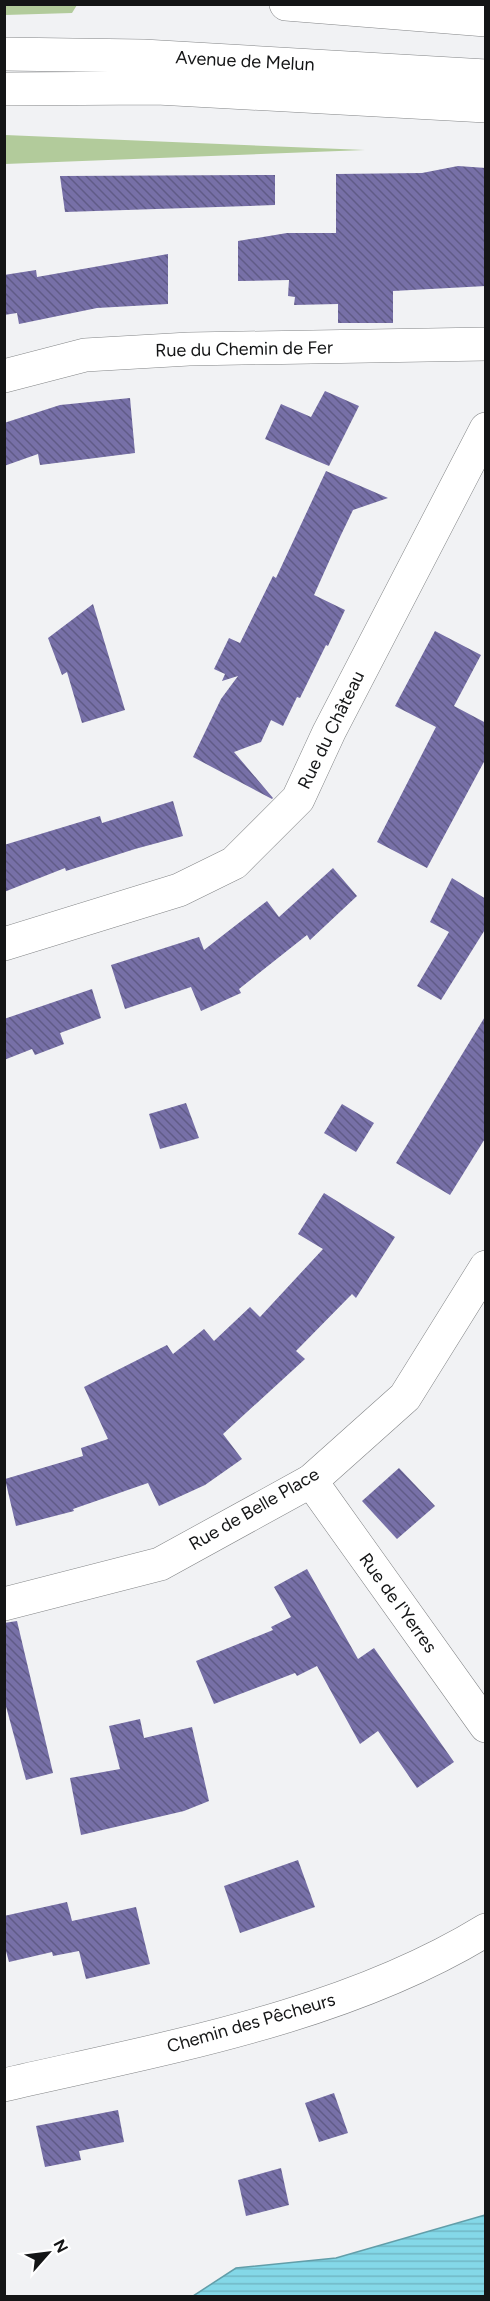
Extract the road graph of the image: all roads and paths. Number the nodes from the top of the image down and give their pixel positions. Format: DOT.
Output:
graph roads {
  1 [pos="286,4"];
  2 [pos="486,20"];
  3 [pos="4,54"];
  4 [pos="486,76"];
  5 [pos="4,88"];
  6 [pos="486,106"];
  7 [pos="486,344"];
  8 [pos="4,376"];
  9 [pos="486,429"];
  10 [pos="4,944"];
  11 [pos="486,1267"];
  12 [pos="311,1481"];
  13 [pos="4,1604"];
  14 [pos="486,1726"];
  15 [pos="486,1930"];
  16 [pos="4,2085"];
  1 -- 2 [label="main road"];
  3 -- 4 [label="main road, Avenue de Melun"];
  5 -- 6 [label="main road, Avenue de Melun"];
  7 -- 8 [label="main road, Rue du Chemin de Fer"];
  9 -- 10 [label="main road, Rue du Château"];
  11 -- 12 [label="main road, Rue de Belle Place"];
  12 -- 13 [label="main road, Rue de Belle Place"];
  12 -- 14 [label="main road, Rue de l'Yerres"];
  15 -- 16 [label="main road, Chemin des Pêcheurs"];
}
